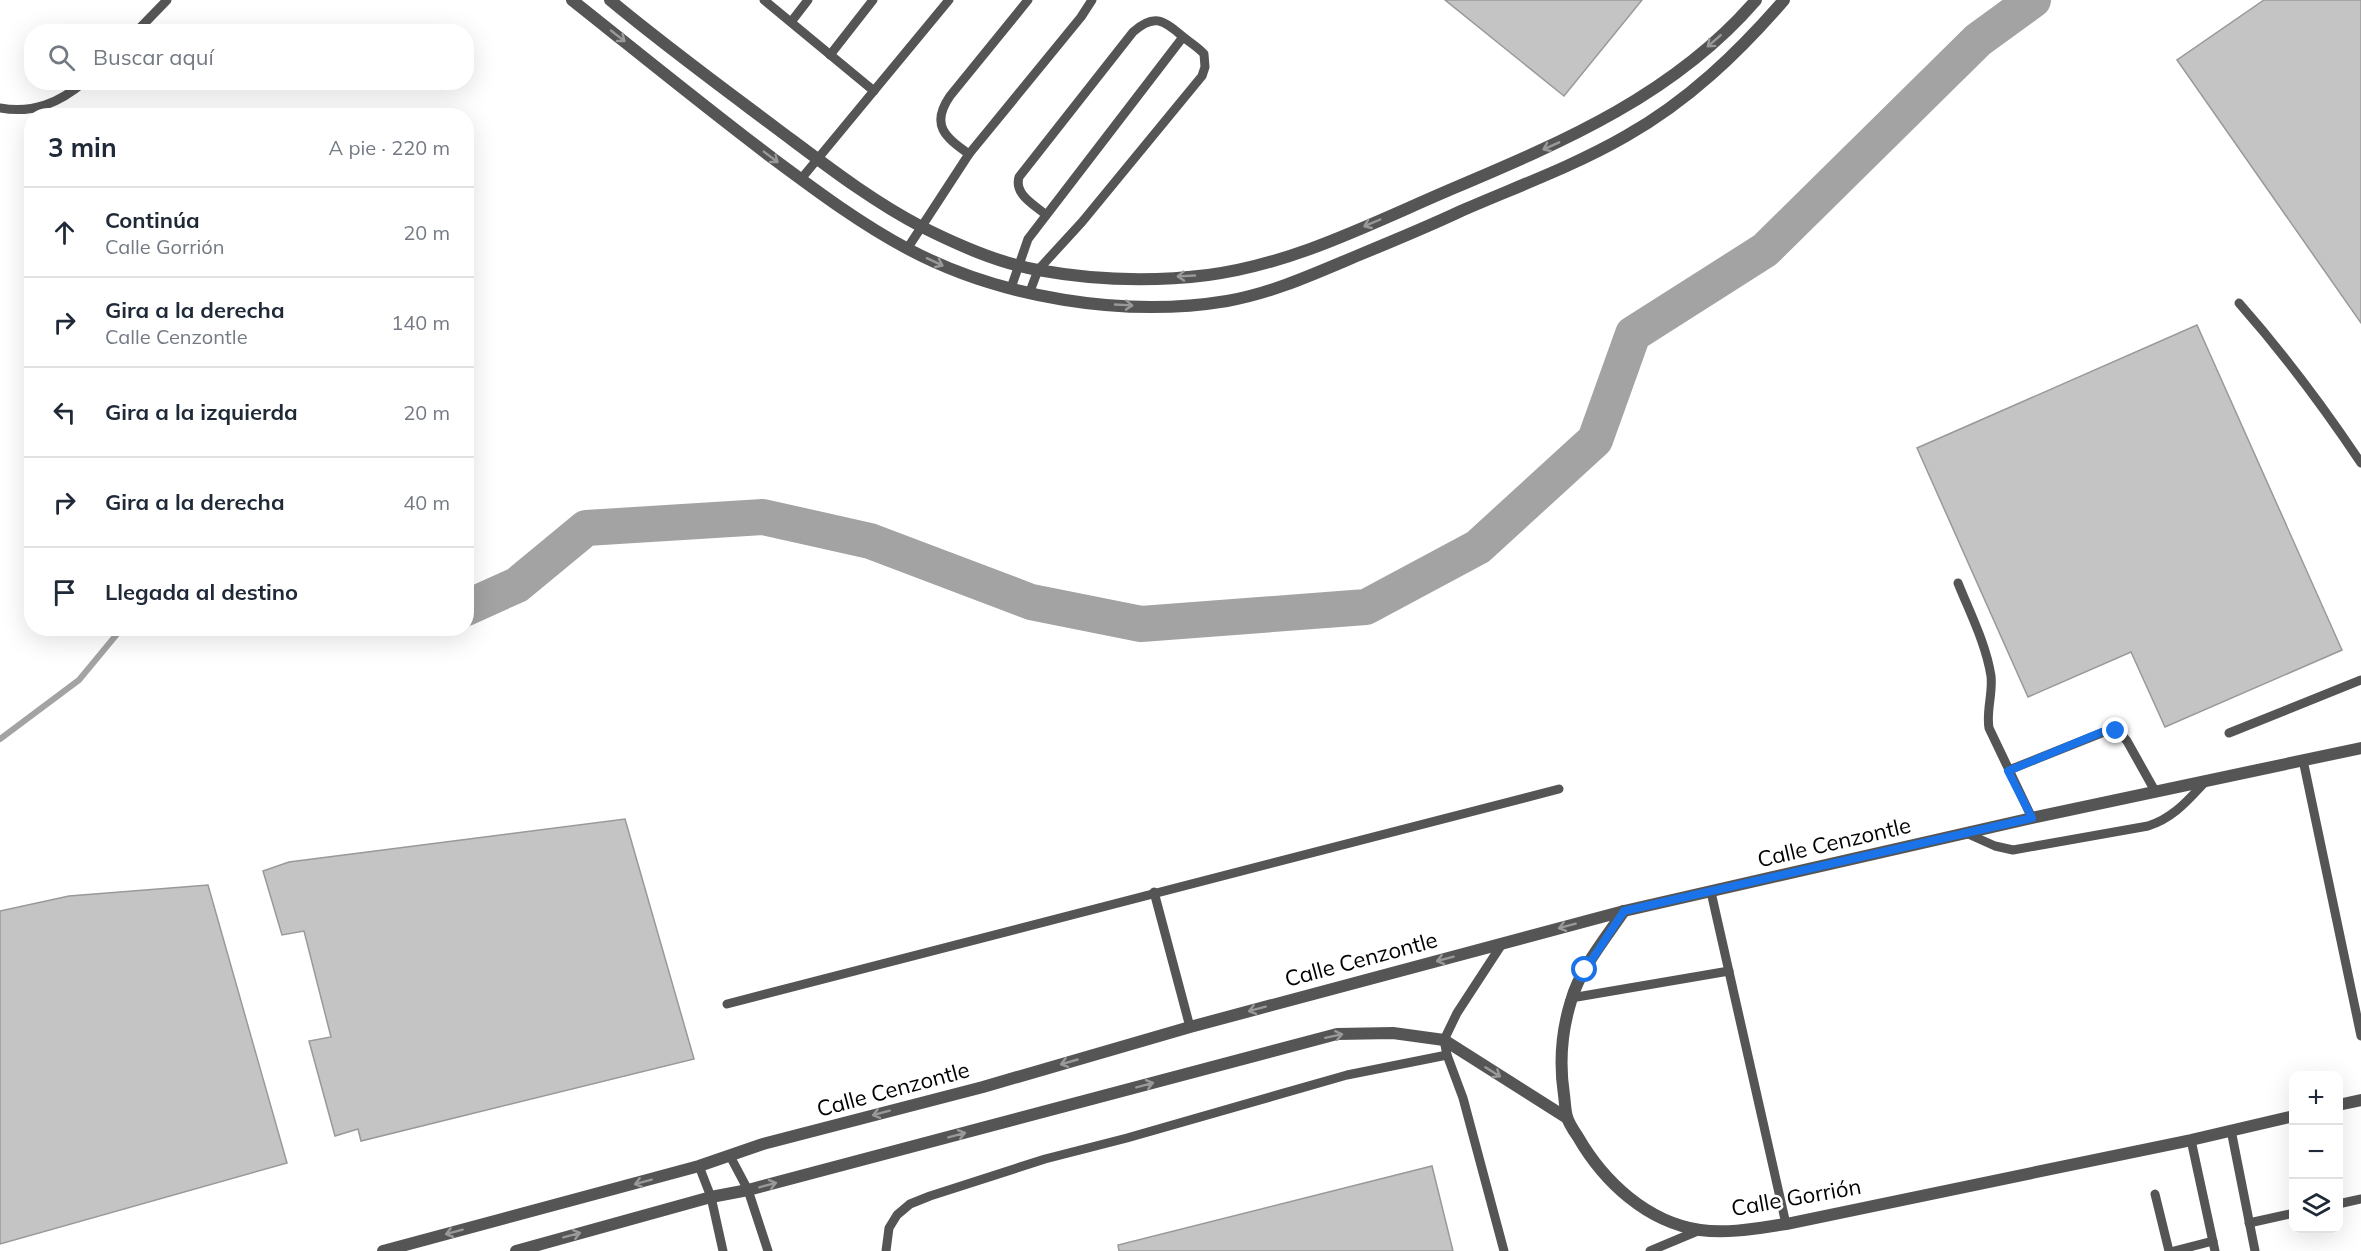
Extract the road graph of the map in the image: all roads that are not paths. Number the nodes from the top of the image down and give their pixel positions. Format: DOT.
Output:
graph roads {
  1 [pos="167,0"];
  2 [pos="572,0"];
  3 [pos="610,0"];
  4 [pos="764,0"];
  5 [pos="808,0"];
  6 [pos="873,0"];
  7 [pos="949,0"];
  8 [pos="1028,0"];
  9 [pos="1092,0"];
  10 [pos="1756,0"];
  11 [pos="1784,0"];
  12 [pos="791,22"];
  13 [pos="144,24"];
  14 [pos="1183,37"];
  15 [pos="830,55"];
  16 [pos="74,90"];
  17 [pos="874,91"];
  18 [pos="0,108"];
  19 [pos="38,108"];
  20 [pos="24,110"];
  21 [pos="969,154"];
  22 [pos="819,160"];
  23 [pos="801,179"];
  24 [pos="1045,214"];
  25 [pos="921,226"];
  26 [pos="907,249"];
  27 [pos="1018,265"];
  28 [pos="1038,270"];
  29 [pos="1011,288"];
  30 [pos="1029,294"];
  31 [pos="2239,303"];
  32 [pos="2361,463"];
  33 [pos="1958,583"];
  34 [pos="2361,680"];
  35 [pos="2229,734"];
  36 [pos="2361,748"];
  37 [pos="2303,760"];
  38 [pos="2008,771"];
  39 [pos="2207,780"];
  40 [pos="1559,789"];
  41 [pos="2155,791"];
  42 [pos="2032,818"];
  43 [pos="1966,833"];
  44 [pos="1154,892"];
  45 [pos="1711,892"];
  46 [pos="1624,911"];
  47 [pos="1502,944"];
  48 [pos="1729,970"];
  49 [pos="1572,998"];
  50 [pos="726,1004"];
  51 [pos="1190,1027"];
  52 [pos="2361,1036"];
  53 [pos="1444,1040"];
  54 [pos="1447,1055"];
  55 [pos="2361,1100"];
  56 [pos="2343,1104"];
  57 [pos="2289,1117"];
  58 [pos="1567,1118"];
  59 [pos="2231,1130"];
  60 [pos="2191,1140"];
  61 [pos="730,1156"];
  62 [pos="699,1166"];
  63 [pos="748,1190"];
  64 [pos="2155,1194"];
  65 [pos="711,1197"];
  66 [pos="2361,1199"];
  67 [pos="2343,1203"];
  68 [pos="2289,1215"];
  69 [pos="2249,1223"];
  70 [pos="1786,1224"];
  71 [pos="1700,1230"];
  72 [pos="2214,1246"];
  73 [pos="383,1251"];
  74 [pos="516,1251"];
  75 [pos="723,1251"];
  76 [pos="768,1251"];
  77 [pos="886,1251"];
  78 [pos="1504,1251"];
  79 [pos="1650,1251"];
  80 [pos="2169,1251"];
  81 [pos="2174,1251"];
  82 [pos="2255,1251"];
  1 -- 13 [label="lane"];
  2 -- 23 [label="street, one-way"];
  3 -- 22 [label="street"];
  4 -- 12 [label="lane"];
  5 -- 12 [label="lane"];
  6 -- 15 [label="lane"];
  7 -- 17 [label="lane"];
  8 -- 21 [label="lane"];
  9 -- 21 [label="lane"];
  10 -- 28 [label="street, one-way"];
  30 -- 11 [label="street, one-way"];
  12 -- 15 [label="lane"];
  14 -- 24 [label="lane"];
  14 -- 24 [label="lane"];
  14 -- 28 [label="lane"];
  15 -- 17 [label="lane"];
  16 -- 19 [label="lane"];
  17 -- 22 [label="lane"];
  18 -- 20 [label="lane"];
  21 -- 25 [label="lane"];
  22 -- 23 [label="lane"];
  22 -- 25 [label="street"];
  23 -- 26 [label="street"];
  24 -- 27 [label="lane"];
  25 -- 26 [label="lane"];
  25 -- 27 [label="street"];
  26 -- 29 [label="street, one-way"];
  27 -- 28 [label="street"];
  27 -- 29 [label="lane"];
  28 -- 30 [label="lane"];
  29 -- 30 [label="street"];
  31 -- 32 [label="lane"];
  33 -- 38 [label="lane"];
  34 -- 35 [label="lane"];
  36 -- 37 [label="street, Calle Cenzontle"];
  37 -- 39 [label="street, Calle Cenzontle"];
  37 -- 52 [label="lane"];
  38 -- 41 [label="lane"];
  38 -- 42 [label="lane"];
  39 -- 41 [label="street, Calle Cenzontle"];
  39 -- 43 [label="lane"];
  40 -- 44 [label="lane"];
  41 -- 42 [label="street, Calle Cenzontle"];
  42 -- 43 [label="street, Calle Cenzontle"];
  43 -- 45 [label="street, Calle Cenzontle"];
  44 -- 50 [label="lane"];
  44 -- 51 [label="lane"];
  45 -- 46 [label="street, Calle Cenzontle"];
  45 -- 48 [label="lane"];
  46 -- 47 [label="street, Calle Cenzontle, one-way"];
  46 -- 49 [label="street, Calle Gorrión"];
  47 -- 51 [label="street, Calle Cenzontle, one-way"];
  47 -- 53 [label="lane"];
  48 -- 49 [label="lane"];
  48 -- 70 [label="lane"];
  49 -- 58 [label="street, Calle Gorrión"];
  51 -- 61 [label="street, Calle Cenzontle, one-way"];
  53 -- 54 [label="lane"];
  53 -- 58 [label="street, one-way"];
  63 -- 53 [label="street, one-way"];
  54 -- 77 [label="lane"];
  54 -- 78 [label="lane"];
  55 -- 56 [label="street"];
  57 -- 59 [label="street, Calle Gorrión"];
  58 -- 71 [label="street, Calle Gorrión"];
  59 -- 60 [label="street, Calle Gorrión"];
  59 -- 69 [label="lane"];
  60 -- 70 [label="street, Calle Gorrión"];
  60 -- 72 [label="lane"];
  61 -- 62 [label="street, Calle Cenzontle"];
  61 -- 63 [label="lane"];
  62 -- 65 [label="lane"];
  62 -- 73 [label="street, Calle Cenzontle, one-way"];
  63 -- 65 [label="street"];
  63 -- 76 [label="lane"];
  64 -- 80 [label="lane"];
  74 -- 65 [label="street, one-way"];
  65 -- 75 [label="lane"];
  66 -- 67 [label="lane"];
  68 -- 69 [label="lane"];
  69 -- 82 [label="lane"];
  70 -- 71 [label="street, Calle Gorrión"];
  71 -- 79 [label="lane"];
  72 -- 81 [label="lane"];
}
